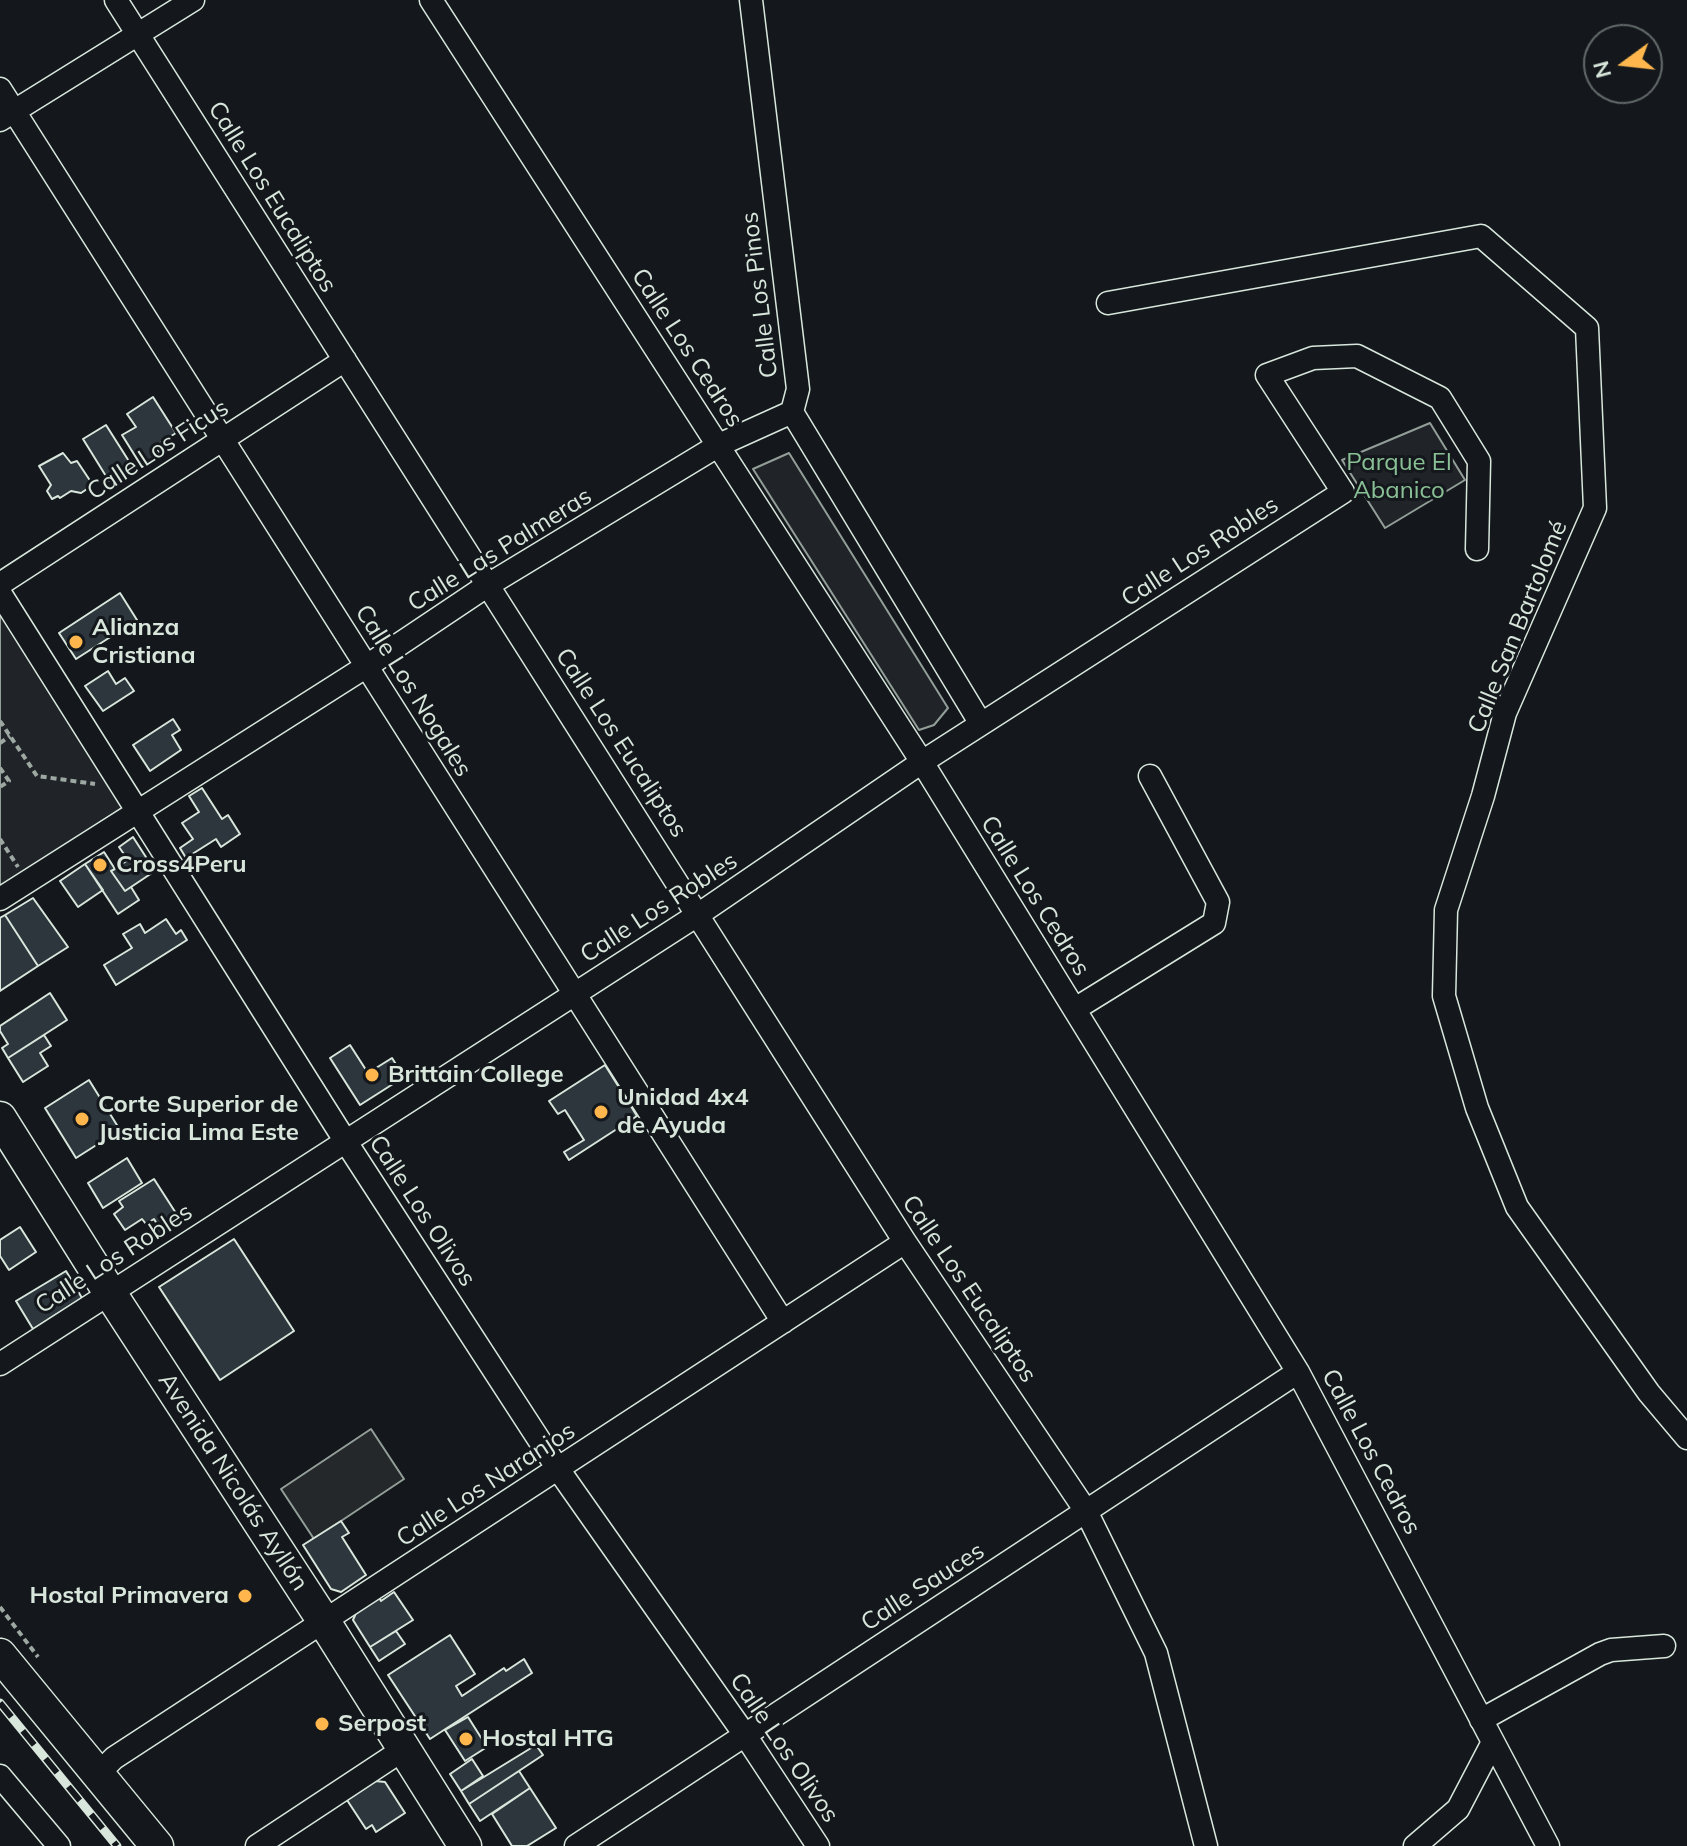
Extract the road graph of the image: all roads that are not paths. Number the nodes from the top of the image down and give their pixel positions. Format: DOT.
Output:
graph roads {
  1 [pos="116,0"];
  2 [pos="193,0"];
  3 [pos="431,0"];
  4 [pos="751,0"];
  5 [pos="138,35"];
  6 [pos="0,89"];
  7 [pos="7,115"];
  8 [pos="1108,303"];
  9 [pos="345,360"];
  10 [pos="792,412"];
  11 [pos="222,439"];
  12 [pos="719,445"];
  13 [pos="1477,549"];
  14 [pos="0,584"];
  15 [pos="488,585"];
  16 [pos="0,593"];
  17 [pos="367,666"];
  18 [pos="981,724"];
  19 [pos="922,762"];
  20 [pos="1150,776"];
  21 [pos="136,811"];
  22 [pos="0,899"];
  23 [pos="699,914"];
  24 [pos="574,994"];
  25 [pos="1075,1009"];
  26 [pos="0,1118"];
  27 [pos="346,1142"];
  28 [pos="905,1242"];
  29 [pos="110,1293"];
  30 [pos="783,1322"];
  31 [pos="0,1364"];
  32 [pos="1298,1372"];
  33 [pos="1687,1438"];
  34 [pos="558,1469"];
  35 [pos="1086,1511"];
  36 [pos="323,1620"];
  37 [pos="1664,1646"];
  38 [pos="0,1655"];
  39 [pos="1481,1720"];
  40 [pos="745,1735"];
  41 [pos="1493,1742"];
  42 [pos="404,1749"];
  43 [pos="98,1774"];
  44 [pos="0,1776"];
  45 [pos="458,1843"];
  46 [pos="59,1846"];
  47 [pos="157,1846"];
  48 [pos="257,1846"];
  49 [pos="576,1846"];
  50 [pos="818,1846"];
  51 [pos="1206,1846"];
  52 [pos="1415,1846"];
  53 [pos="1548,1846"];
  1 -- 5 [label="street, Calle Los Eucaliptos"];
  2 -- 5 [label="street"];
  3 -- 12 [label="street, Calle Los Cedros"];
  4 -- 10 [label="street, Calle Los Pinos"];
  5 -- 7 [label="street"];
  5 -- 9 [label="street, Calle Los Eucaliptos"];
  6 -- 7 [label="street, Calle Los Nogales"];
  7 -- 11 [label="street, Calle Los Nogales"];
  8 -- 33 [label="street, Calle San Bartolomé"];
  9 -- 11 [label="street, Calle Los Ficus"];
  9 -- 15 [label="street, Calle Los Eucaliptos"];
  10 -- 12 [label="street, Calle Las Palmeras"];
  10 -- 18 [label="street"];
  11 -- 14 [label="street, Calle Los Ficus"];
  11 -- 17 [label="street, Calle Los Nogales"];
  12 -- 15 [label="street, Calle Las Palmeras"];
  12 -- 19 [label="street, Calle Los Cedros"];
  13 -- 18 [label="street, Calle Los Robles"];
  15 -- 17 [label="street, Calle Las Palmeras"];
  15 -- 23 [label="street, Calle Los Eucaliptos"];
  16 -- 21 [label="street, Calle Los Olivos"];
  17 -- 21 [label="street, Calle Las Palmeras"];
  17 -- 24 [label="street, Calle Los Nogales"];
  18 -- 19 [label="street, Calle Los Robles"];
  19 -- 23 [label="street, Calle Los Robles"];
  19 -- 25 [label="street, Calle Los Cedros"];
  20 -- 25 [label="street"];
  21 -- 22 [label="street, Calle Las Palmeras"];
  21 -- 27 [label="street, Calle Los Olivos"];
  23 -- 24 [label="street, Calle Los Robles"];
  23 -- 28 [label="street, Calle Los Eucaliptos"];
  24 -- 27 [label="street, Calle Los Robles"];
  24 -- 30 [label="street, Calle Los Nogales"];
  25 -- 32 [label="street, Calle Los Cedros"];
  26 -- 29 [label="highway, Avenida Nicolás Ayllón"];
  27 -- 29 [label="street, Calle Los Robles"];
  27 -- 34 [label="street, Calle Los Olivos"];
  28 -- 30 [label="street, Calle Los Naranjos"];
  28 -- 35 [label="street, Calle Los Eucaliptos"];
  29 -- 31 [label="street, Calle Los Robles"];
  29 -- 36 [label="highway, Avenida Nicolás Ayllón"];
  30 -- 34 [label="street, Calle Los Naranjos"];
  32 -- 35 [label="street, Calle Sauces"];
  32 -- 39 [label="street, Calle Los Cedros"];
  34 -- 36 [label="street, Calle Los Naranjos"];
  34 -- 40 [label="street, Calle Los Olivos"];
  35 -- 40 [label="street, Calle Sauces"];
  35 -- 51 [label="street, Calle Los Eucaliptos"];
  36 -- 42 [label="highway, Avenida Nicolás Ayllón"];
  36 -- 43 [label="street, Calle Los Naranjos"];
  37 -- 39 [label="street"];
  38 -- 43 [label="highway"];
  39 -- 41 [label="street, Calle Los Cedros"];
  40 -- 49 [label="street, Calle Sauces"];
  40 -- 50 [label="street, Calle Los Olivos"];
  41 -- 52 [label="street"];
  41 -- 53 [label="street, Calle Los Cedros"];
  42 -- 45 [label="highway, Avenida Nicolás Ayllón"];
  42 -- 48 [label="street"];
  43 -- 47 [label="highway"];
  44 -- 46 [label="street"];
}
